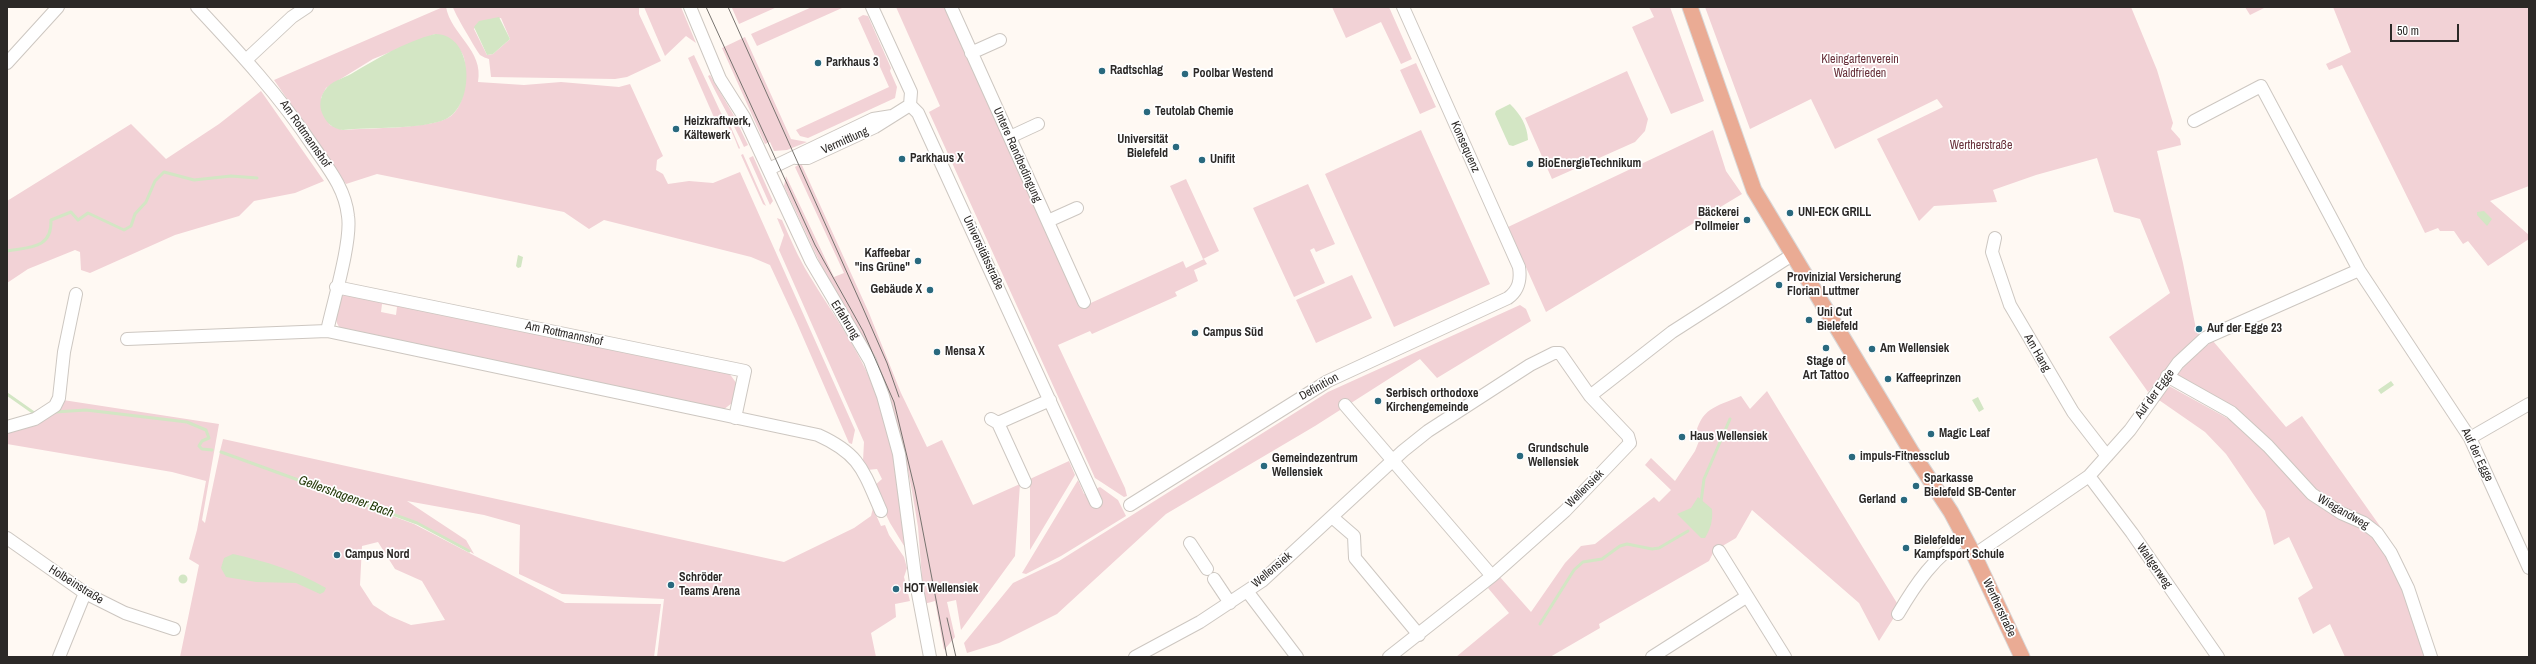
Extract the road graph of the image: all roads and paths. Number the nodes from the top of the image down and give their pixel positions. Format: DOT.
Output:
graph roads {
  1 [pos="58,7"];
  2 [pos="197,7"];
  3 [pos="307,7"];
  4 [pos="690,7"];
  5 [pos="872,7"];
  6 [pos="951,7"];
  7 [pos="1402,7"];
  8 [pos="1690,7"];
  9 [pos="1000,40"];
  10 [pos="971,53"];
  11 [pos="246,59"];
  12 [pos="7,63"];
  13 [pos="910,104"];
  14 [pos="2194,121"];
  15 [pos="1038,124"];
  16 [pos="1010,137"];
  17 [pos="769,169"];
  18 [pos="1077,208"];
  19 [pos="1048,221"];
  20 [pos="1995,238"];
  21 [pos="1792,255"];
  22 [pos="2359,270"];
  23 [pos="336,287"];
  24 [pos="1517,288"];
  25 [pos="76,294"];
  26 [pos="1084,302"];
  27 [pos="327,331"];
  28 [pos="127,339"];
  29 [pos="2167,376"];
  30 [pos="1590,396"];
  31 [pos="1050,400"];
  32 [pos="2529,404"];
  33 [pos="1345,405"];
  34 [pos="735,418"];
  35 [pos="7,427"];
  36 [pos="2470,438"];
  37 [pos="2108,456"];
  38 [pos="1393,460"];
  39 [pos="2089,476"];
  40 [pos="1025,482"];
  41 [pos="1096,502"];
  42 [pos="1130,505"];
  43 [pos="881,511"];
  44 [pos="1332,517"];
  45 [pos="7,538"];
  46 [pos="1965,538"];
  47 [pos="1190,543"];
  48 [pos="1719,551"];
  49 [pos="1974,555"];
  50 [pos="1208,568"];
  51 [pos="2529,568"];
  52 [pos="1492,576"];
  53 [pos="1214,579"];
  54 [pos="1247,591"];
  55 [pos="85,593"];
  56 [pos="1746,597"];
  57 [pos="1230,603"];
  58 [pos="1898,614"];
  59 [pos="174,629"];
  60 [pos="1419,635"];
  61 [pos="1152,653"];
  62 [pos="59,657"];
  63 [pos="930,657"];
  64 [pos="1135,657"];
  65 [pos="1297,657"];
  66 [pos="1389,657"];
  67 [pos="1652,657"];
  68 [pos="1784,657"];
  69 [pos="2022,657"];
  70 [pos="2218,657"];
  71 [pos="2431,657"];
  1 -- 12 [label="street"];
  2 -- 11 [label="street, Am Rottmannshof"];
  3 -- 11 [label="street"];
  4 -- 17 [label="street, Erfahrung"];
  5 -- 13 [label="street, Universitätsstraße"];
  6 -- 10 [label="street, Untere Randbedingung"];
  7 -- 24 [label="street, Konsequenz"];
  8 -- 21 [label="main road, Wertherstraße"];
  9 -- 10 [label="street"];
  10 -- 16 [label="street, Untere Randbedingung"];
  11 -- 23 [label="street, Am Rottmannshof"];
  13 -- 17 [label="street, Vermittlung"];
  13 -- 31 [label="street, Universitätsstraße"];
  14 -- 22 [label="street, Auf der Egge"];
  15 -- 16 [label="street"];
  16 -- 19 [label="street, Untere Randbedingung"];
  17 -- 63 [label="street, Erfahrung"];
  18 -- 19 [label="street"];
  19 -- 26 [label="street, Untere Randbedingung"];
  20 -- 37 [label="street, Am Hang"];
  21 -- 30 [label="street"];
  21 -- 46 [label="main road, Wertherstraße"];
  22 -- 29 [label="street, Auf der Egge"];
  22 -- 36 [label="street, Auf der Egge"];
  23 -- 27 [label="street, Am Rottmannshof"];
  23 -- 34 [label="street, Am Rottmannshof"];
  24 -- 42 [label="street, Definition"];
  25 -- 35 [label="street"];
  27 -- 28 [label="street"];
  27 -- 34 [label="street"];
  29 -- 37 [label="street, Auf der Egge"];
  29 -- 71 [label="street, Wiegandweg"];
  30 -- 38 [label="street, Wellensiek"];
  30 -- 52 [label="street, Wellensiek"];
  31 -- 40 [label="street"];
  31 -- 41 [label="street, Universitätsstraße"];
  32 -- 36 [label="street"];
  33 -- 38 [label="street"];
  34 -- 43 [label="street"];
  36 -- 51 [label="street, Auf der Egge"];
  37 -- 39 [label="street, Auf der Egge"];
  38 -- 44 [label="street, Wellensiek"];
  38 -- 52 [label="street"];
  39 -- 49 [label="street, Auf der Egge"];
  39 -- 70 [label="street, Waltgerweg"];
  44 -- 54 [label="street, Wellensiek"];
  44 -- 60 [label="street"];
  45 -- 55 [label="street, Holbeinstraße"];
  46 -- 49 [label="main road, Wertherstraße"];
  46 -- 58 [label="street"];
  47 -- 50 [label="street"];
  48 -- 56 [label="street"];
  49 -- 69 [label="main road, Wertherstraße"];
  52 -- 60 [label="street, Wellensiek"];
  53 -- 57 [label="street"];
  54 -- 57 [label="street, Wellensiek"];
  54 -- 65 [label="street, Wellensiek"];
  55 -- 59 [label="street, Holbeinstraße"];
  55 -- 62 [label="street"];
  56 -- 67 [label="street"];
  56 -- 68 [label="street"];
  57 -- 61 [label="street, Wellensiek"];
  60 -- 66 [label="street, Wellensiek"];
  61 -- 64 [label="street, Wellensiek"];
}
